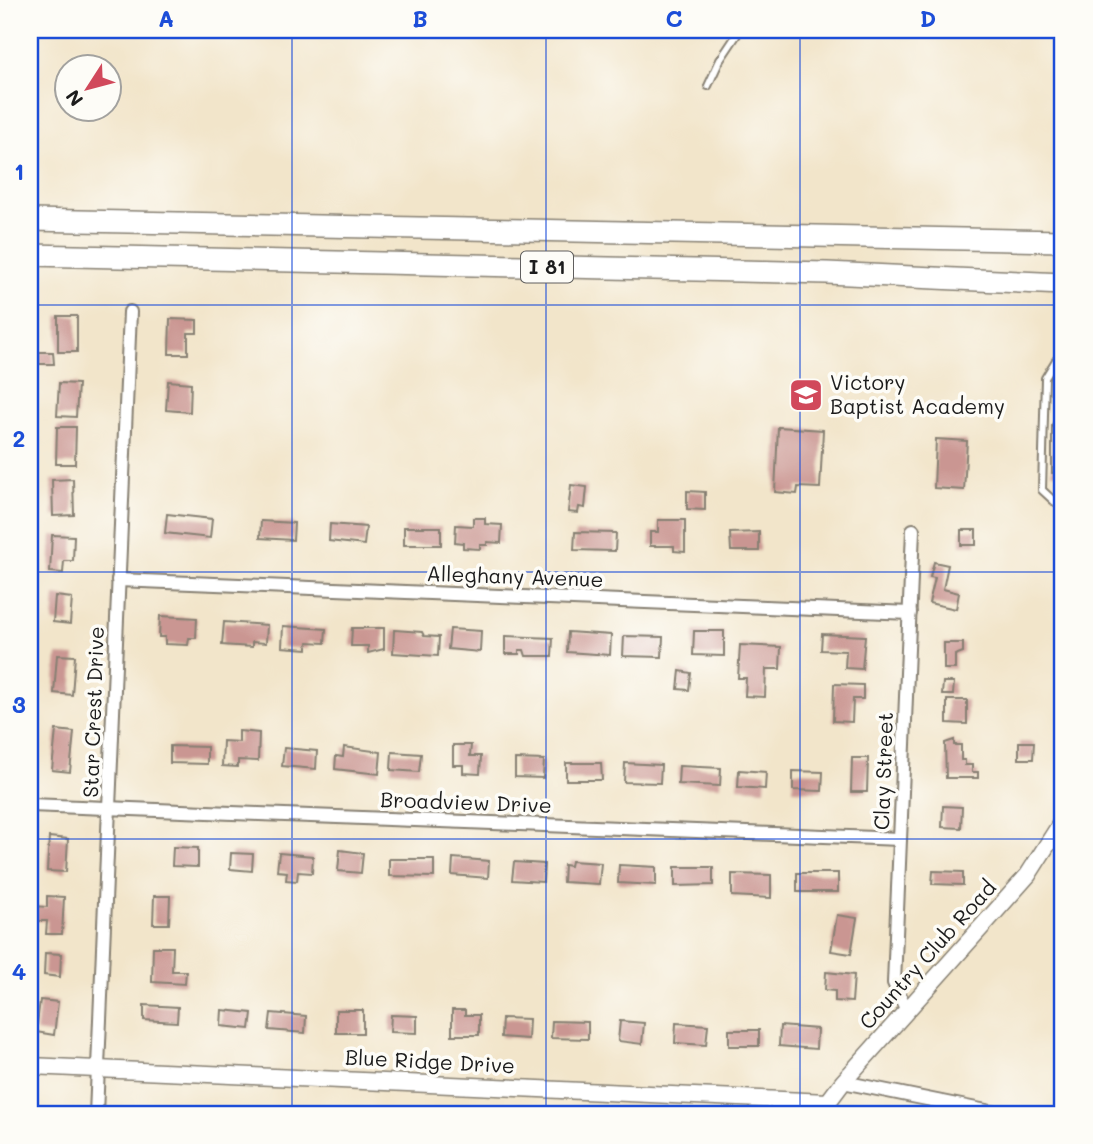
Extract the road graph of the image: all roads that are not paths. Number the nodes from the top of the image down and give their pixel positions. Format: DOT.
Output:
graph roads {
  1 [pos="740,30"];
  2 [pos="708,86"];
  3 [pos="30,220"];
  4 [pos="1063,241"];
  5 [pos="30,255"];
  6 [pos="1063,284"];
  7 [pos="130,312"];
  8 [pos="1063,357"];
  9 [pos="1063,502"];
  10 [pos="913,530"];
  11 [pos="118,580"];
  12 [pos="910,613"];
  13 [pos="30,806"];
  14 [pos="110,808"];
  15 [pos="1063,820"];
  16 [pos="900,839"];
  17 [pos="907,1010"];
  18 [pos="30,1066"];
  19 [pos="99,1068"];
  20 [pos="843,1082"];
  21 [pos="823,1108"];
  22 [pos="96,1114"];
  23 [pos="1001,1114"];
  1 -- 2 [label="lane"];
  3 -- 4 [label="highway, I 81"];
  5 -- 6 [label="highway, I 81"];
  7 -- 11 [label="street, Star Crest Drive"];
  8 -- 9 [label="lane"];
  10 -- 12 [label="street, Clay Street"];
  11 -- 12 [label="street, Alleghany Avenue"];
  11 -- 14 [label="street, Star Crest Drive"];
  12 -- 16 [label="street, Clay Street"];
  13 -- 14 [label="street, Broadview Drive"];
  14 -- 16 [label="street, Broadview Drive"];
  14 -- 19 [label="street, Star Crest Drive"];
  15 -- 17 [label="street, Country Club Road"];
  16 -- 17 [label="street, Clay Street"];
  17 -- 20 [label="street, Country Club Road"];
  18 -- 19 [label="street, Blue Ridge Drive"];
  19 -- 21 [label="street, Blue Ridge Drive"];
  19 -- 22 [label="street, Star Crest Drive"];
  20 -- 21 [label="street, Country Club Road"];
  20 -- 23 [label="street"];
}
